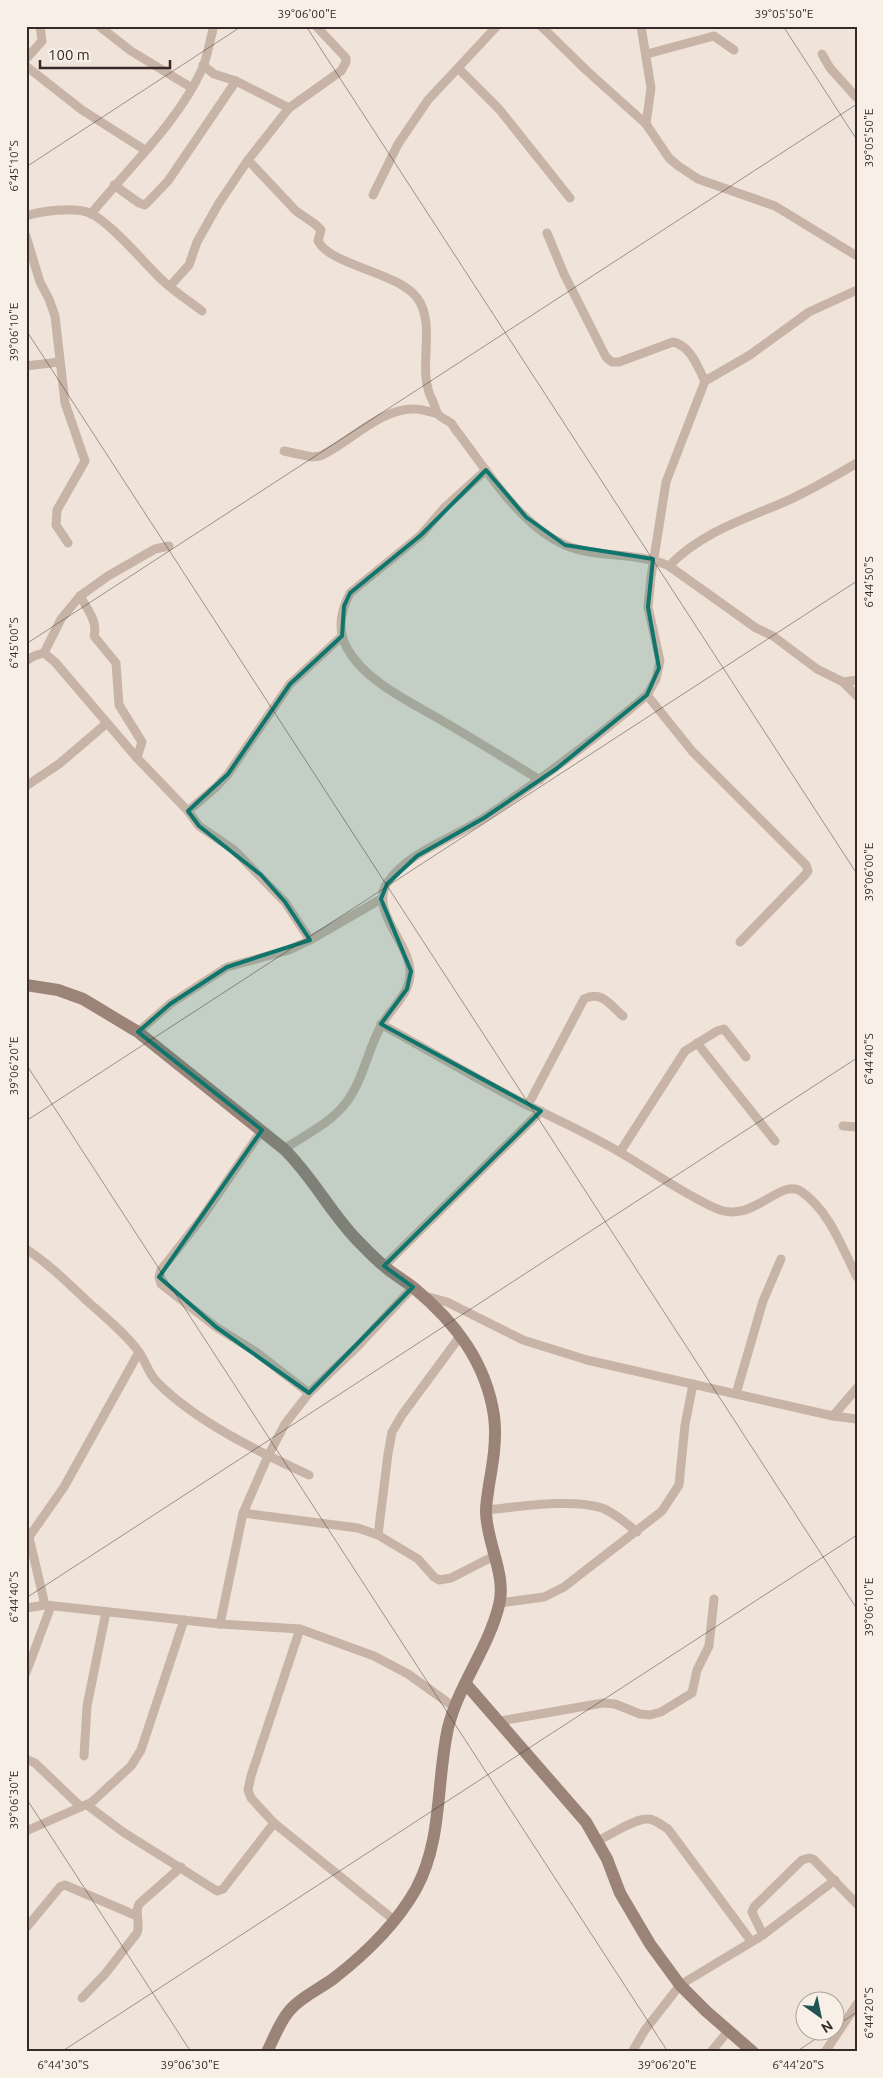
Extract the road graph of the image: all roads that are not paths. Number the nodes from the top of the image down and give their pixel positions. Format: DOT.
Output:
graph roads {
  1 [pos="40,26"];
  2 [pos="99,26"];
  3 [pos="497,26"];
  4 [pos="541,26"];
  5 [pos="641,26"];
  6 [pos="211,28"];
  7 [pos="321,28"];
  8 [pos="734,50"];
  9 [pos="647,54"];
  10 [pos="822,54"];
  11 [pos="26,60"];
  12 [pos="203,65"];
  13 [pos="26,66"];
  14 [pos="458,68"];
  15 [pos="236,82"];
  16 [pos="192,88"];
  17 [pos="857,98"];
  18 [pos="289,108"];
  19 [pos="646,124"];
  20 [pos="145,150"];
  21 [pos="248,160"];
  22 [pos="114,185"];
  23 [pos="373,195"];
  24 [pos="570,198"];
  25 [pos="91,214"];
  26 [pos="26,216"];
  27 [pos="547,233"];
  28 [pos="26,236"];
  29 [pos="857,256"];
  30 [pos="170,286"];
  31 [pos="857,290"];
  32 [pos="202,312"];
  33 [pos="59,362"];
  34 [pos="26,366"];
  35 [pos="705,381"];
  36 [pos="438,414"];
  37 [pos="284,451"];
  38 [pos="857,463"];
  39 [pos="486,470"];
  40 [pos="68,543"];
  41 [pos="169,546"];
  42 [pos="653,559"];
  43 [pos="668,566"];
  44 [pos="80,596"];
  45 [pos="342,636"];
  46 [pos="44,653"];
  47 [pos="26,661"];
  48 [pos="857,680"];
  49 [pos="843,682"];
  50 [pos="647,695"];
  51 [pos="857,696"];
  52 [pos="107,723"];
  53 [pos="137,758"];
  54 [pos="540,780"];
  55 [pos="26,786"];
  56 [pos="188,811"];
  57 [pos="381,899"];
  58 [pos="310,940"];
  59 [pos="740,942"];
  60 [pos="26,985"];
  61 [pos="623,1016"];
  62 [pos="382,1024"];
  63 [pos="138,1032"];
  64 [pos="697,1043"];
  65 [pos="746,1057"];
  66 [pos="528,1105"];
  67 [pos="541,1111"];
  68 [pos="843,1126"];
  69 [pos="857,1127"];
  70 [pos="262,1130"];
  71 [pos="775,1141"];
  72 [pos="284,1148"];
  73 [pos="620,1152"];
  74 [pos="26,1249"];
  75 [pos="780,1259"];
  76 [pos="384,1266"];
  77 [pos="857,1277"];
  78 [pos="417,1291"];
  79 [pos="461,1335"];
  80 [pos="139,1352"];
  81 [pos="693,1384"];
  82 [pos="857,1388"];
  83 [pos="309,1393"];
  84 [pos="736,1394"];
  85 [pos="833,1416"];
  86 [pos="857,1419"];
  87 [pos="268,1456"];
  88 [pos="309,1475"];
  89 [pos="486,1510"];
  90 [pos="243,1513"];
  91 [pos="637,1532"];
  92 [pos="378,1535"];
  93 [pos="27,1537"];
  94 [pos="494,1556"];
  95 [pos="714,1599"];
  96 [pos="500,1603"];
  97 [pos="48,1606"];
  98 [pos="26,1608"];
  99 [pos="106,1612"];
  100 [pos="184,1620"];
  101 [pos="220,1624"];
  102 [pos="300,1629"];
  103 [pos="26,1673"];
  104 [pos="466,1684"];
  105 [pos="454,1707"];
  106 [pos="500,1721"];
  107 [pos="84,1756"];
  108 [pos="26,1759"];
  109 [pos="84,1806"];
  110 [pos="274,1822"];
  111 [pos="26,1830"];
  112 [pos="598,1841"];
  113 [pos="181,1867"];
  114 [pos="835,1880"];
  115 [pos="857,1904"];
  116 [pos="137,1916"];
  117 [pos="394,1920"];
  118 [pos="26,1928"];
  119 [pos="762,1935"];
  120 [pos="751,1941"];
  121 [pos="680,1985"];
  122 [pos="82,1998"];
  123 [pos="857,2004"];
  124 [pos="728,2031"];
  125 [pos="267,2052"];
  126 [pos="632,2052"];
  127 [pos="711,2052"];
  128 [pos="752,2052"];
  129 [pos="825,2052"];
  1 -- 11 [label="street"];
  2 -- 16 [label="street"];
  3 -- 14 [label="street"];
  4 -- 19 [label="street"];
  5 -- 9 [label="street"];
  6 -- 12 [label="street"];
  7 -- 18 [label="street"];
  8 -- 9 [label="street"];
  9 -- 19 [label="street"];
  10 -- 17 [label="street"];
  12 -- 15 [label="street"];
  12 -- 16 [label="street"];
  13 -- 20 [label="street"];
  14 -- 23 [label="street"];
  14 -- 24 [label="street"];
  15 -- 18 [label="street"];
  15 -- 22 [label="street"];
  16 -- 20 [label="street"];
  18 -- 21 [label="street"];
  19 -- 29 [label="street"];
  20 -- 22 [label="street"];
  21 -- 30 [label="street"];
  21 -- 36 [label="street"];
  22 -- 25 [label="street"];
  25 -- 26 [label="street"];
  25 -- 30 [label="street"];
  27 -- 35 [label="street"];
  28 -- 33 [label="street"];
  30 -- 32 [label="street"];
  31 -- 35 [label="street"];
  33 -- 34 [label="street"];
  33 -- 40 [label="street"];
  35 -- 42 [label="street"];
  36 -- 37 [label="street"];
  36 -- 39 [label="street"];
  38 -- 43 [label="street"];
  39 -- 42 [label="street"];
  39 -- 45 [label="street"];
  41 -- 44 [label="street"];
  42 -- 43 [label="street"];
  42 -- 50 [label="street"];
  43 -- 49 [label="street"];
  44 -- 46 [label="street"];
  44 -- 53 [label="street"];
  45 -- 54 [label="street"];
  45 -- 56 [label="street"];
  46 -- 47 [label="street"];
  46 -- 52 [label="street"];
  48 -- 49 [label="street"];
  49 -- 51 [label="street"];
  50 -- 54 [label="street"];
  50 -- 59 [label="street"];
  52 -- 53 [label="street"];
  52 -- 55 [label="street"];
  53 -- 56 [label="street"];
  54 -- 57 [label="street"];
  56 -- 58 [label="street"];
  57 -- 58 [label="street"];
  57 -- 62 [label="street"];
  58 -- 63 [label="street"];
  60 -- 63 [label="street"];
  61 -- 66 [label="street"];
  62 -- 66 [label="street"];
  62 -- 72 [label="street"];
  63 -- 70 [label="street"];
  64 -- 65 [label="street"];
  64 -- 71 [label="street"];
  64 -- 73 [label="street"];
  66 -- 67 [label="street"];
  67 -- 73 [label="street"];
  67 -- 76 [label="street"];
  68 -- 69 [label="street"];
  70 -- 72 [label="street"];
  70 -- 83 [label="street"];
  72 -- 76 [label="street"];
  73 -- 77 [label="street"];
  74 -- 80 [label="street"];
  75 -- 84 [label="street"];
  76 -- 78 [label="street"];
  78 -- 79 [label="street"];
  78 -- 81 [label="street"];
  78 -- 83 [label="street"];
  79 -- 89 [label="street"];
  79 -- 92 [label="street"];
  80 -- 87 [label="street"];
  80 -- 93 [label="street"];
  81 -- 84 [label="street"];
  81 -- 91 [label="street"];
  82 -- 85 [label="street"];
  83 -- 87 [label="street"];
  84 -- 85 [label="street"];
  85 -- 86 [label="street"];
  87 -- 88 [label="street"];
  87 -- 90 [label="street"];
  89 -- 91 [label="street"];
  89 -- 94 [label="street"];
  90 -- 92 [label="street"];
  90 -- 101 [label="street"];
  91 -- 96 [label="street"];
  92 -- 94 [label="street"];
  93 -- 97 [label="street"];
  94 -- 96 [label="street"];
  95 -- 106 [label="street"];
  96 -- 104 [label="street"];
  97 -- 98 [label="street"];
  97 -- 99 [label="street"];
  97 -- 103 [label="street"];
  99 -- 100 [label="street"];
  99 -- 107 [label="street"];
  100 -- 101 [label="street"];
  100 -- 109 [label="street"];
  101 -- 102 [label="street"];
  102 -- 105 [label="street"];
  102 -- 110 [label="street"];
  104 -- 105 [label="street"];
  104 -- 106 [label="street"];
  105 -- 117 [label="street"];
  106 -- 112 [label="street"];
  108 -- 109 [label="street"];
  109 -- 111 [label="street"];
  109 -- 113 [label="street"];
  110 -- 113 [label="street"];
  110 -- 117 [label="street"];
  112 -- 120 [label="street"];
  112 -- 121 [label="street"];
  113 -- 116 [label="street"];
  114 -- 115 [label="street"];
  114 -- 119 [label="street"];
  114 -- 119 [label="street"];
  116 -- 118 [label="street"];
  116 -- 122 [label="street"];
  117 -- 125 [label="street"];
  119 -- 120 [label="street"];
  120 -- 121 [label="street"];
  121 -- 124 [label="street"];
  121 -- 126 [label="street"];
  123 -- 129 [label="street"];
  124 -- 127 [label="street"];
  124 -- 128 [label="street"];
}
